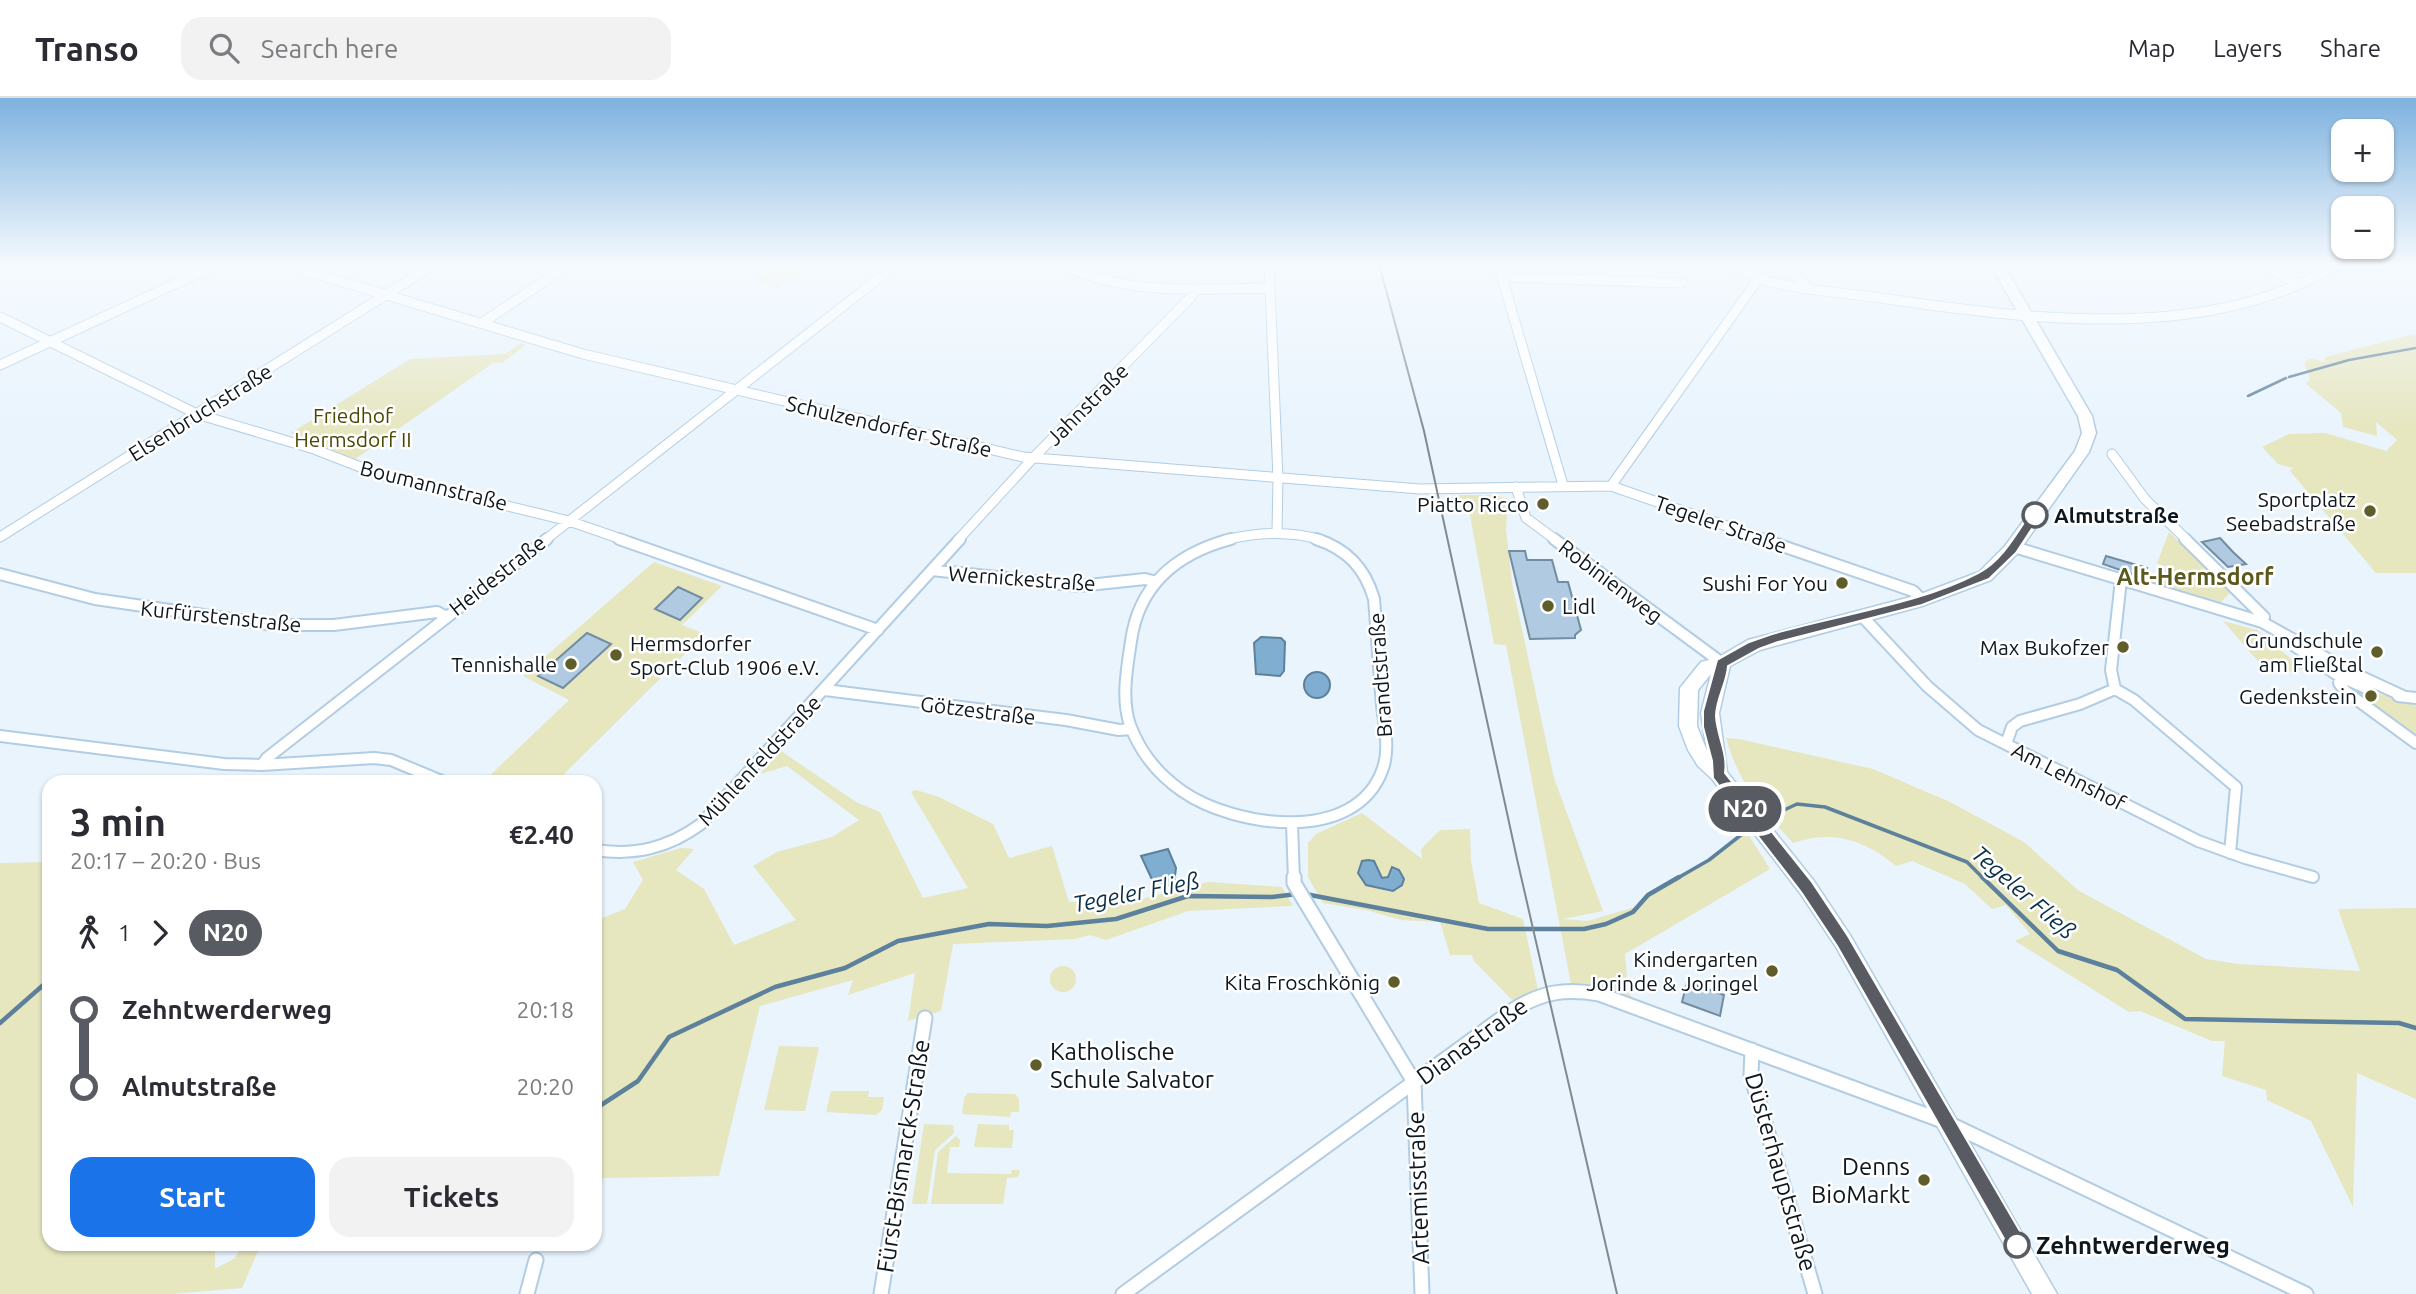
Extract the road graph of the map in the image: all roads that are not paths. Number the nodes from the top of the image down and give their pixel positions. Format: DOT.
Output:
graph roads {
  1 [pos="6,320"];
  2 [pos="98,320"];
  3 [pos="347,320"];
  4 [pos="471,320"];
  5 [pos="487,320"];
  6 [pos="826,320"];
  7 [pos="1169,320"];
  8 [pos="1271,320"];
  9 [pos="1515,320"];
  10 [pos="1729,320"];
  11 [pos="2029,320"];
  12 [pos="482,323"];
  13 [pos="50,342"];
  14 [pos="0,365"];
  15 [pos="736,390"];
  16 [pos="197,414"];
  17 [pos="2112,454"];
  18 [pos="1034,457"];
  19 [pos="1278,478"];
  20 [pos="1563,485"];
  21 [pos="1611,486"];
  22 [pos="1514,488"];
  23 [pos="569,520"];
  24 [pos="1277,532"];
  25 [pos="0,537"];
  26 [pos="2014,547"];
  27 [pos="933,570"];
  28 [pos="0,574"];
  29 [pos="2121,580"];
  30 [pos="1153,581"];
  31 [pos="1922,600"];
  32 [pos="1862,615"];
  33 [pos="444,616"];
  34 [pos="2262,622"];
  35 [pos="878,630"];
  36 [pos="1722,663"];
  37 [pos="2342,672"];
  38 [pos="2115,689"];
  39 [pos="825,690"];
  40 [pos="2416,698"];
  41 [pos="1131,729"];
  42 [pos="0,736"];
  43 [pos="2416,743"];
  44 [pos="2006,744"];
  45 [pos="262,765"];
  46 [pos="1718,774"];
  47 [pos="427,775"];
  48 [pos="1292,824"];
  49 [pos="602,851"];
  50 [pos="2230,853"];
  51 [pos="2313,877"];
  52 [pos="925,1018"];
  53 [pos="1752,1050"];
  54 [pos="1414,1083"];
  55 [pos="1948,1123"];
  56 [pos="536,1259"];
  57 [pos="527,1294"];
  58 [pos="881,1294"];
  59 [pos="1123,1294"];
  60 [pos="1422,1294"];
  61 [pos="1815,1294"];
  62 [pos="2045,1294"];
  63 [pos="2306,1294"];
  1 -- 13 [label="street, Boumannstraße"];
  2 -- 13 [label="street"];
  3 -- 16 [label="street, Elsenbruchstraße"];
  4 -- 12 [label="street, Schulzendorfer Straße"];
  5 -- 12 [label="street"];
  6 -- 15 [label="street, Heidestraße"];
  7 -- 18 [label="street, Jahnstraße"];
  8 -- 19 [label="street"];
  9 -- 20 [label="street"];
  10 -- 21 [label="street"];
  11 -- 26 [label="main road"];
  12 -- 15 [label="street, Schulzendorfer Straße"];
  13 -- 14 [label="street"];
  13 -- 16 [label="street, Boumannstraße"];
  15 -- 18 [label="street, Schulzendorfer Straße"];
  15 -- 23 [label="street, Heidestraße"];
  16 -- 23 [label="street, Boumannstraße"];
  16 -- 25 [label="street, Elsenbruchstraße"];
  17 -- 34 [label="street"];
  18 -- 19 [label="street, Schulzendorfer Straße"];
  18 -- 27 [label="street, Mühlenfeldstraße"];
  19 -- 22 [label="street, Schulzendorfer Straße"];
  19 -- 24 [label="street"];
  20 -- 21 [label="street, Tegeler Straße"];
  20 -- 22 [label="street, Tegeler Straße"];
  21 -- 31 [label="street, Tegeler Straße"];
  22 -- 36 [label="street, Robinienweg"];
  23 -- 33 [label="street, Heidestraße"];
  23 -- 35 [label="street, Boumannstraße"];
  24 -- 30 [label="street, Brandtstraße"];
  24 -- 48 [label="street, Brandtstraße"];
  26 -- 29 [label="street"];
  26 -- 31 [label="main road"];
  27 -- 30 [label="street, Wernickestraße"];
  27 -- 35 [label="street, Mühlenfeldstraße"];
  28 -- 33 [label="street, Kurfürstenstraße"];
  29 -- 34 [label="street"];
  29 -- 38 [label="street"];
  30 -- 41 [label="street, Brandtstraße"];
  31 -- 32 [label="main road"];
  32 -- 36 [label="main road"];
  32 -- 44 [label="street, Am Lehnshof"];
  33 -- 45 [label="street, Heidestraße"];
  34 -- 37 [label="street"];
  35 -- 39 [label="street, Mühlenfeldstraße"];
  36 -- 46 [label="main road"];
  36 -- 46 [label="main road"];
  37 -- 40 [label="street"];
  37 -- 43 [label="street"];
  38 -- 44 [label="street"];
  38 -- 50 [label="street"];
  39 -- 41 [label="street, Götzestraße"];
  39 -- 49 [label="street, Mühlenfeldstraße"];
  41 -- 48 [label="street, Brandtstraße"];
  42 -- 45 [label="street"];
  44 -- 50 [label="street, Am Lehnshof"];
  45 -- 47 [label="street"];
  46 -- 55 [label="main road"];
  48 -- 54 [label="street, Artemisstraße"];
  50 -- 51 [label="street, Am Lehnshof"];
  52 -- 58 [label="street, Fürst-Bismarck-Straße"];
  53 -- 54 [label="street, Dianastraße"];
  53 -- 55 [label="street, Dianastraße"];
  53 -- 61 [label="street, Düsterhauptstraße"];
  54 -- 59 [label="street, Dianastraße"];
  54 -- 60 [label="street, Artemisstraße"];
  55 -- 62 [label="main road"];
  55 -- 63 [label="street"];
  56 -- 57 [label="street"];
}
